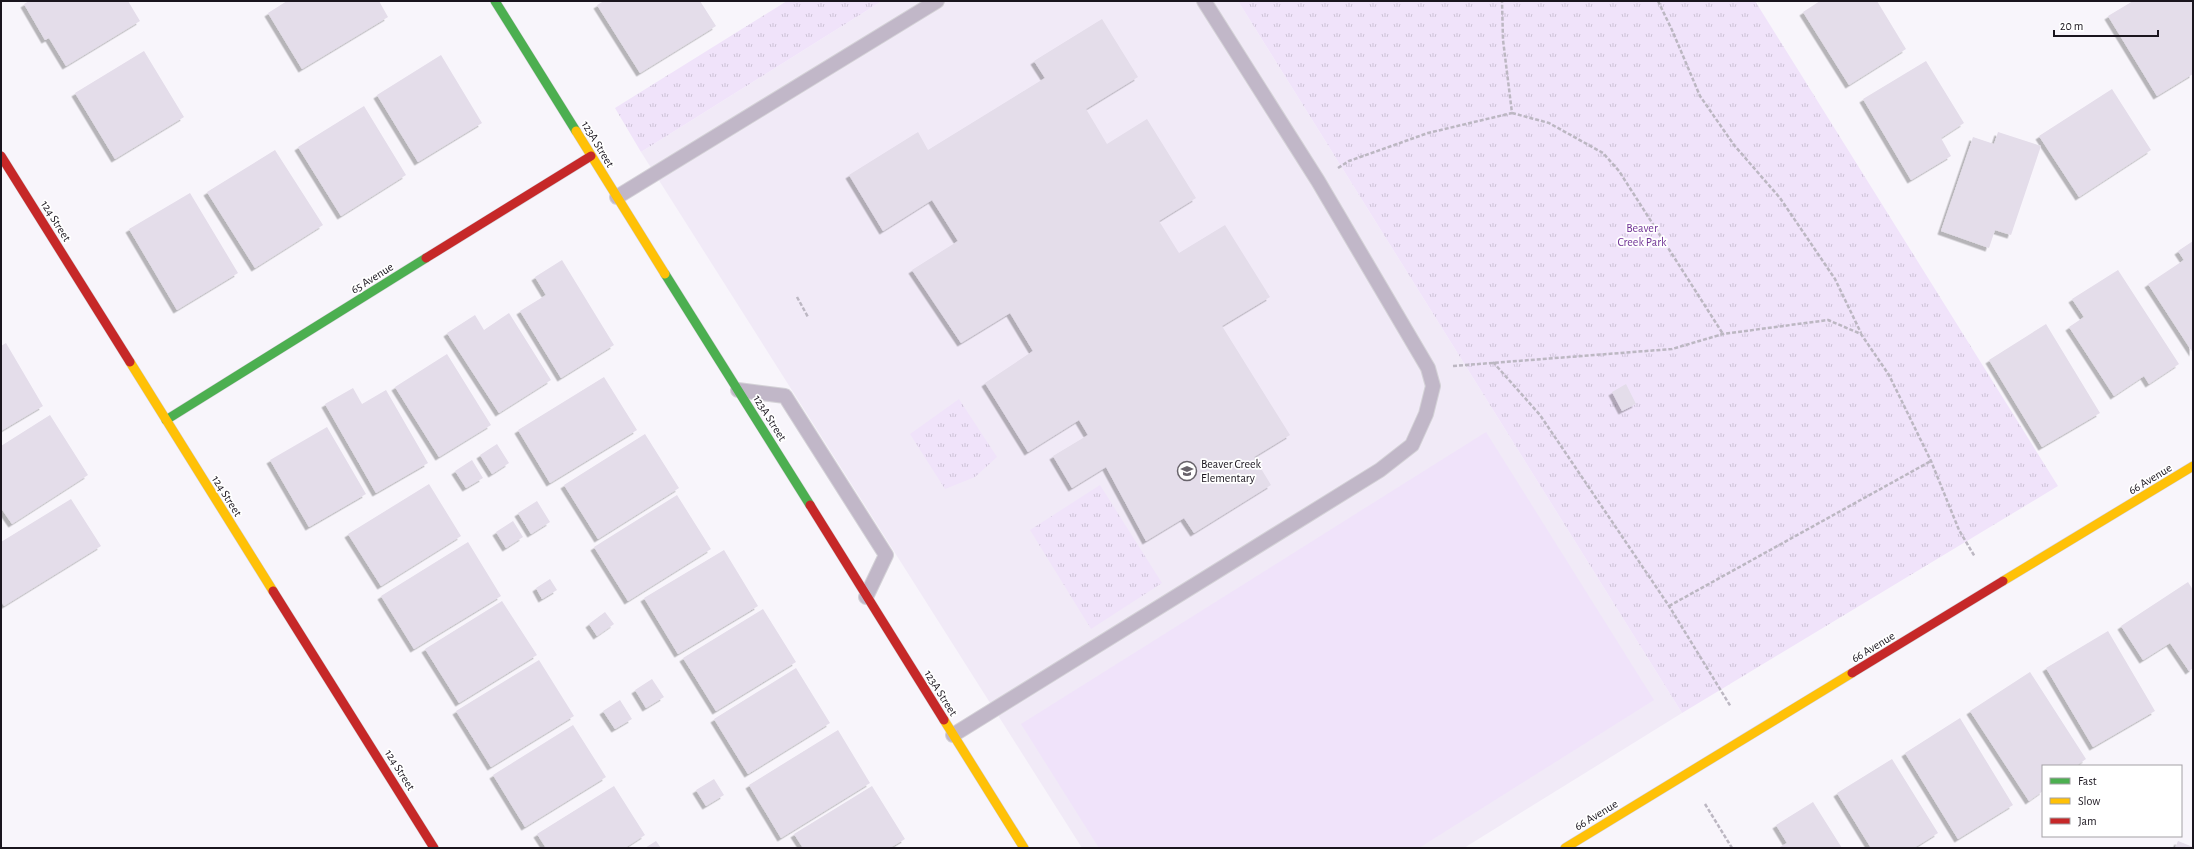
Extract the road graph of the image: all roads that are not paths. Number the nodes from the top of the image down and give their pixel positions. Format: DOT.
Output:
graph roads {
  1 [pos="495,1"];
  2 [pos="937,1"];
  3 [pos="1204,1"];
  4 [pos="1,156"];
  5 [pos="591,156"];
  6 [pos="617,197"];
  7 [pos="738,390"];
  8 [pos="166,420"];
  9 [pos="2193,466"];
  10 [pos="866,597"];
  11 [pos="954,735"];
  12 [pos="434,848"];
  13 [pos="1024,848"];
  14 [pos="1565,848"];
  1 -- 5 [label="street, 123A Street"];
  2 -- 6 [label="lane"];
  3 -- 11 [label="lane"];
  4 -- 8 [label="street, 124 Street"];
  5 -- 6 [label="street, 123A Street"];
  5 -- 8 [label="street, 65 Avenue"];
  6 -- 7 [label="street, 123A Street"];
  7 -- 10 [label="street, 123A Street"];
  7 -- 10 [label="lane"];
  8 -- 12 [label="street, 124 Street"];
  9 -- 14 [label="street, 66 Avenue"];
  10 -- 11 [label="street, 123A Street"];
  11 -- 13 [label="street, 123A Street"];
}
